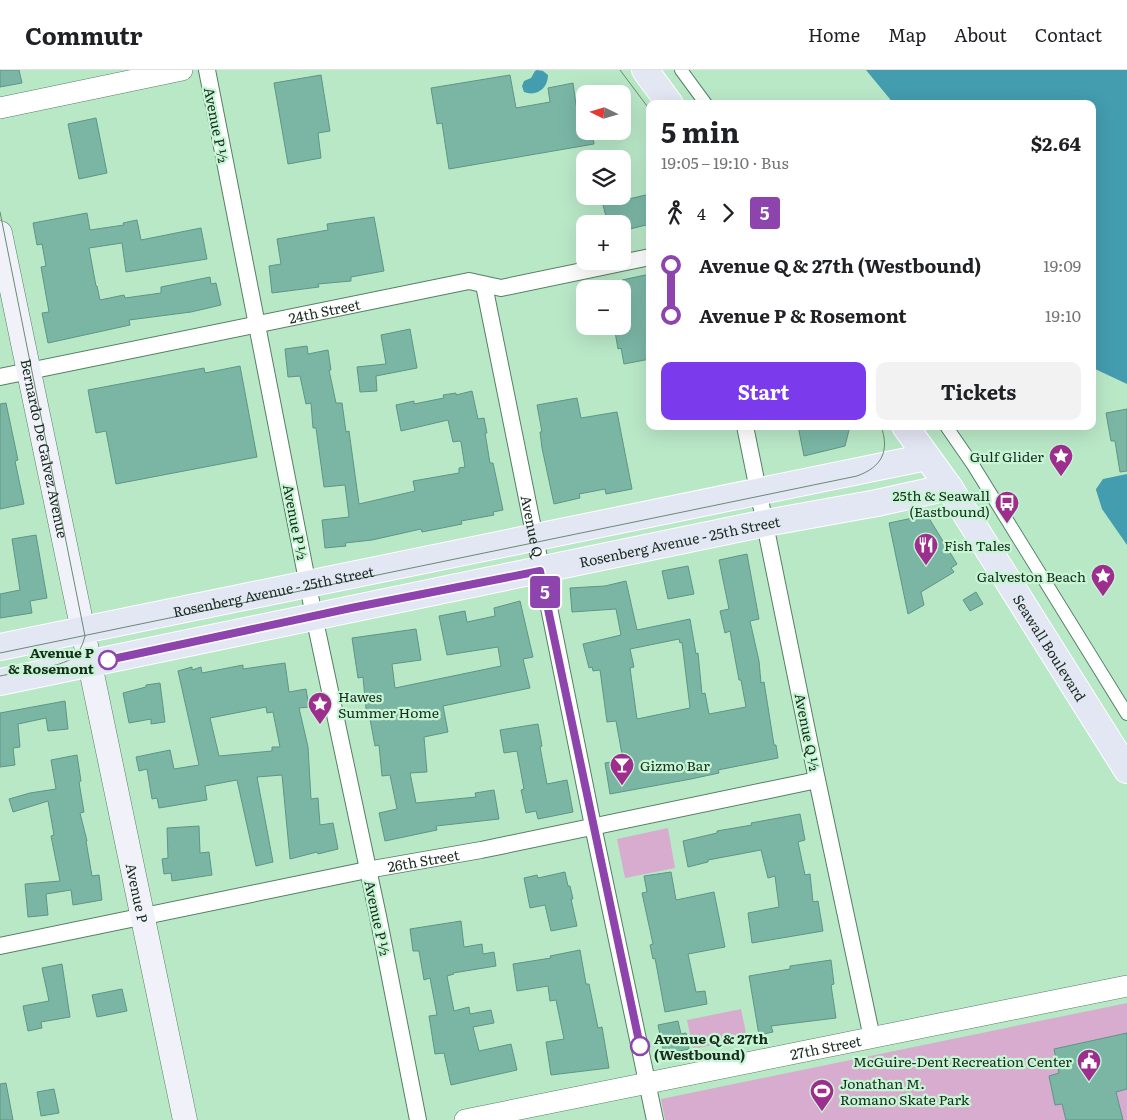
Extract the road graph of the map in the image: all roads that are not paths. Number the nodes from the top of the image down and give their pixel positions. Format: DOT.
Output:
graph roads {
  1 [pos="182,70"];
  2 [pos="207,70"];
  3 [pos="645,70"];
  4 [pos="681,70"];
  5 [pos="667,100"];
  6 [pos="703,100"];
  7 [pos="0,108"];
  8 [pos="0,233"];
  9 [pos="646,258"];
  10 [pos="484,285"];
  11 [pos="257,324"];
  12 [pos="28,371"];
  13 [pos="0,377"];
  14 [pos="746,430"];
  15 [pos="908,430"];
  16 [pos="949,430"];
  17 [pos="927,457"];
  18 [pos="949,487"];
  19 [pos="759,492"];
  20 [pos="766,523"];
  21 [pos="535,538"];
  22 [pos="540,571"];
  23 [pos="308,585"];
  24 [pos="314,616"];
  25 [pos="82,631"];
  26 [pos="0,647"];
  27 [pos="89,664"];
  28 [pos="0,682"];
  29 [pos="1127,714"];
  30 [pos="1127,770"];
  31 [pos="817,780"];
  32 [pos="593,826"];
  33 [pos="367,870"];
  34 [pos="143,916"];
  35 [pos="0,946"];
  36 [pos="1127,986"];
  37 [pos="872,1038"];
  38 [pos="647,1083"];
  39 [pos="185,1120"];
  40 [pos="418,1120"];
  41 [pos="465,1120"];
  42 [pos="655,1120"];
  1 -- 7 [label="street"];
  2 -- 11 [label="street, Avenue P ½"];
  3 -- 5 [label="main road"];
  4 -- 6 [label="street"];
  8 -- 12 [label="main road, Bernardo De Galvez Avenue"];
  9 -- 10 [label="street, 24th Street"];
  10 -- 11 [label="street, 24th Street"];
  10 -- 21 [label="street, Avenue Q"];
  11 -- 12 [label="street, 24th Street"];
  11 -- 23 [label="street, Avenue P ½"];
  12 -- 13 [label="street, 24th Street"];
  12 -- 25 [label="main road, Bernardo De Galvez Avenue"];
  14 -- 19 [label="street, Avenue Q ½"];
  15 -- 17 [label="main road, Seawall Boulevard"];
  16 -- 29 [label="street"];
  17 -- 18 [label="main road, Seawall Boulevard"];
  17 -- 19 [label="main road, Rosenberg Avenue - 25th Street"];
  18 -- 20 [label="main road, Rosenberg Avenue - 25th Street"];
  18 -- 30 [label="main road, Seawall Boulevard"];
  19 -- 20 [label="street, Avenue Q ½"];
  19 -- 21 [label="main road, Rosenberg Avenue - 25th Street"];
  20 -- 22 [label="main road, Rosenberg Avenue - 25th Street"];
  20 -- 31 [label="street, Avenue Q ½"];
  21 -- 22 [label="street, Avenue Q"];
  21 -- 23 [label="main road, Rosenberg Avenue - 25th Street"];
  22 -- 24 [label="main road, Rosenberg Avenue - 25th Street"];
  22 -- 32 [label="street, Avenue Q"];
  23 -- 24 [label="street, Avenue P ½"];
  23 -- 25 [label="main road, Rosenberg Avenue - 25th Street"];
  24 -- 27 [label="main road, Rosenberg Avenue - 25th Street"];
  24 -- 33 [label="street, Avenue P ½"];
  25 -- 26 [label="main road, Rosenberg Avenue - 25th Street"];
  25 -- 27 [label="main road, Bernardo De Galvez Avenue"];
  27 -- 28 [label="main road, Rosenberg Avenue - 25th Street"];
  27 -- 34 [label="main road, Avenue P"];
  31 -- 32 [label="street, 26th Street"];
  31 -- 37 [label="street, Avenue Q ½"];
  32 -- 33 [label="street, 26th Street"];
  32 -- 38 [label="street, Avenue Q"];
  33 -- 34 [label="street, 26th Street"];
  33 -- 40 [label="street, Avenue P ½"];
  34 -- 35 [label="street, 26th Street"];
  34 -- 39 [label="main road, Avenue P"];
  36 -- 37 [label="street, 27th Street"];
  37 -- 38 [label="street, 27th Street"];
  38 -- 41 [label="street, 27th Street"];
  38 -- 42 [label="street, Avenue Q"];
}
